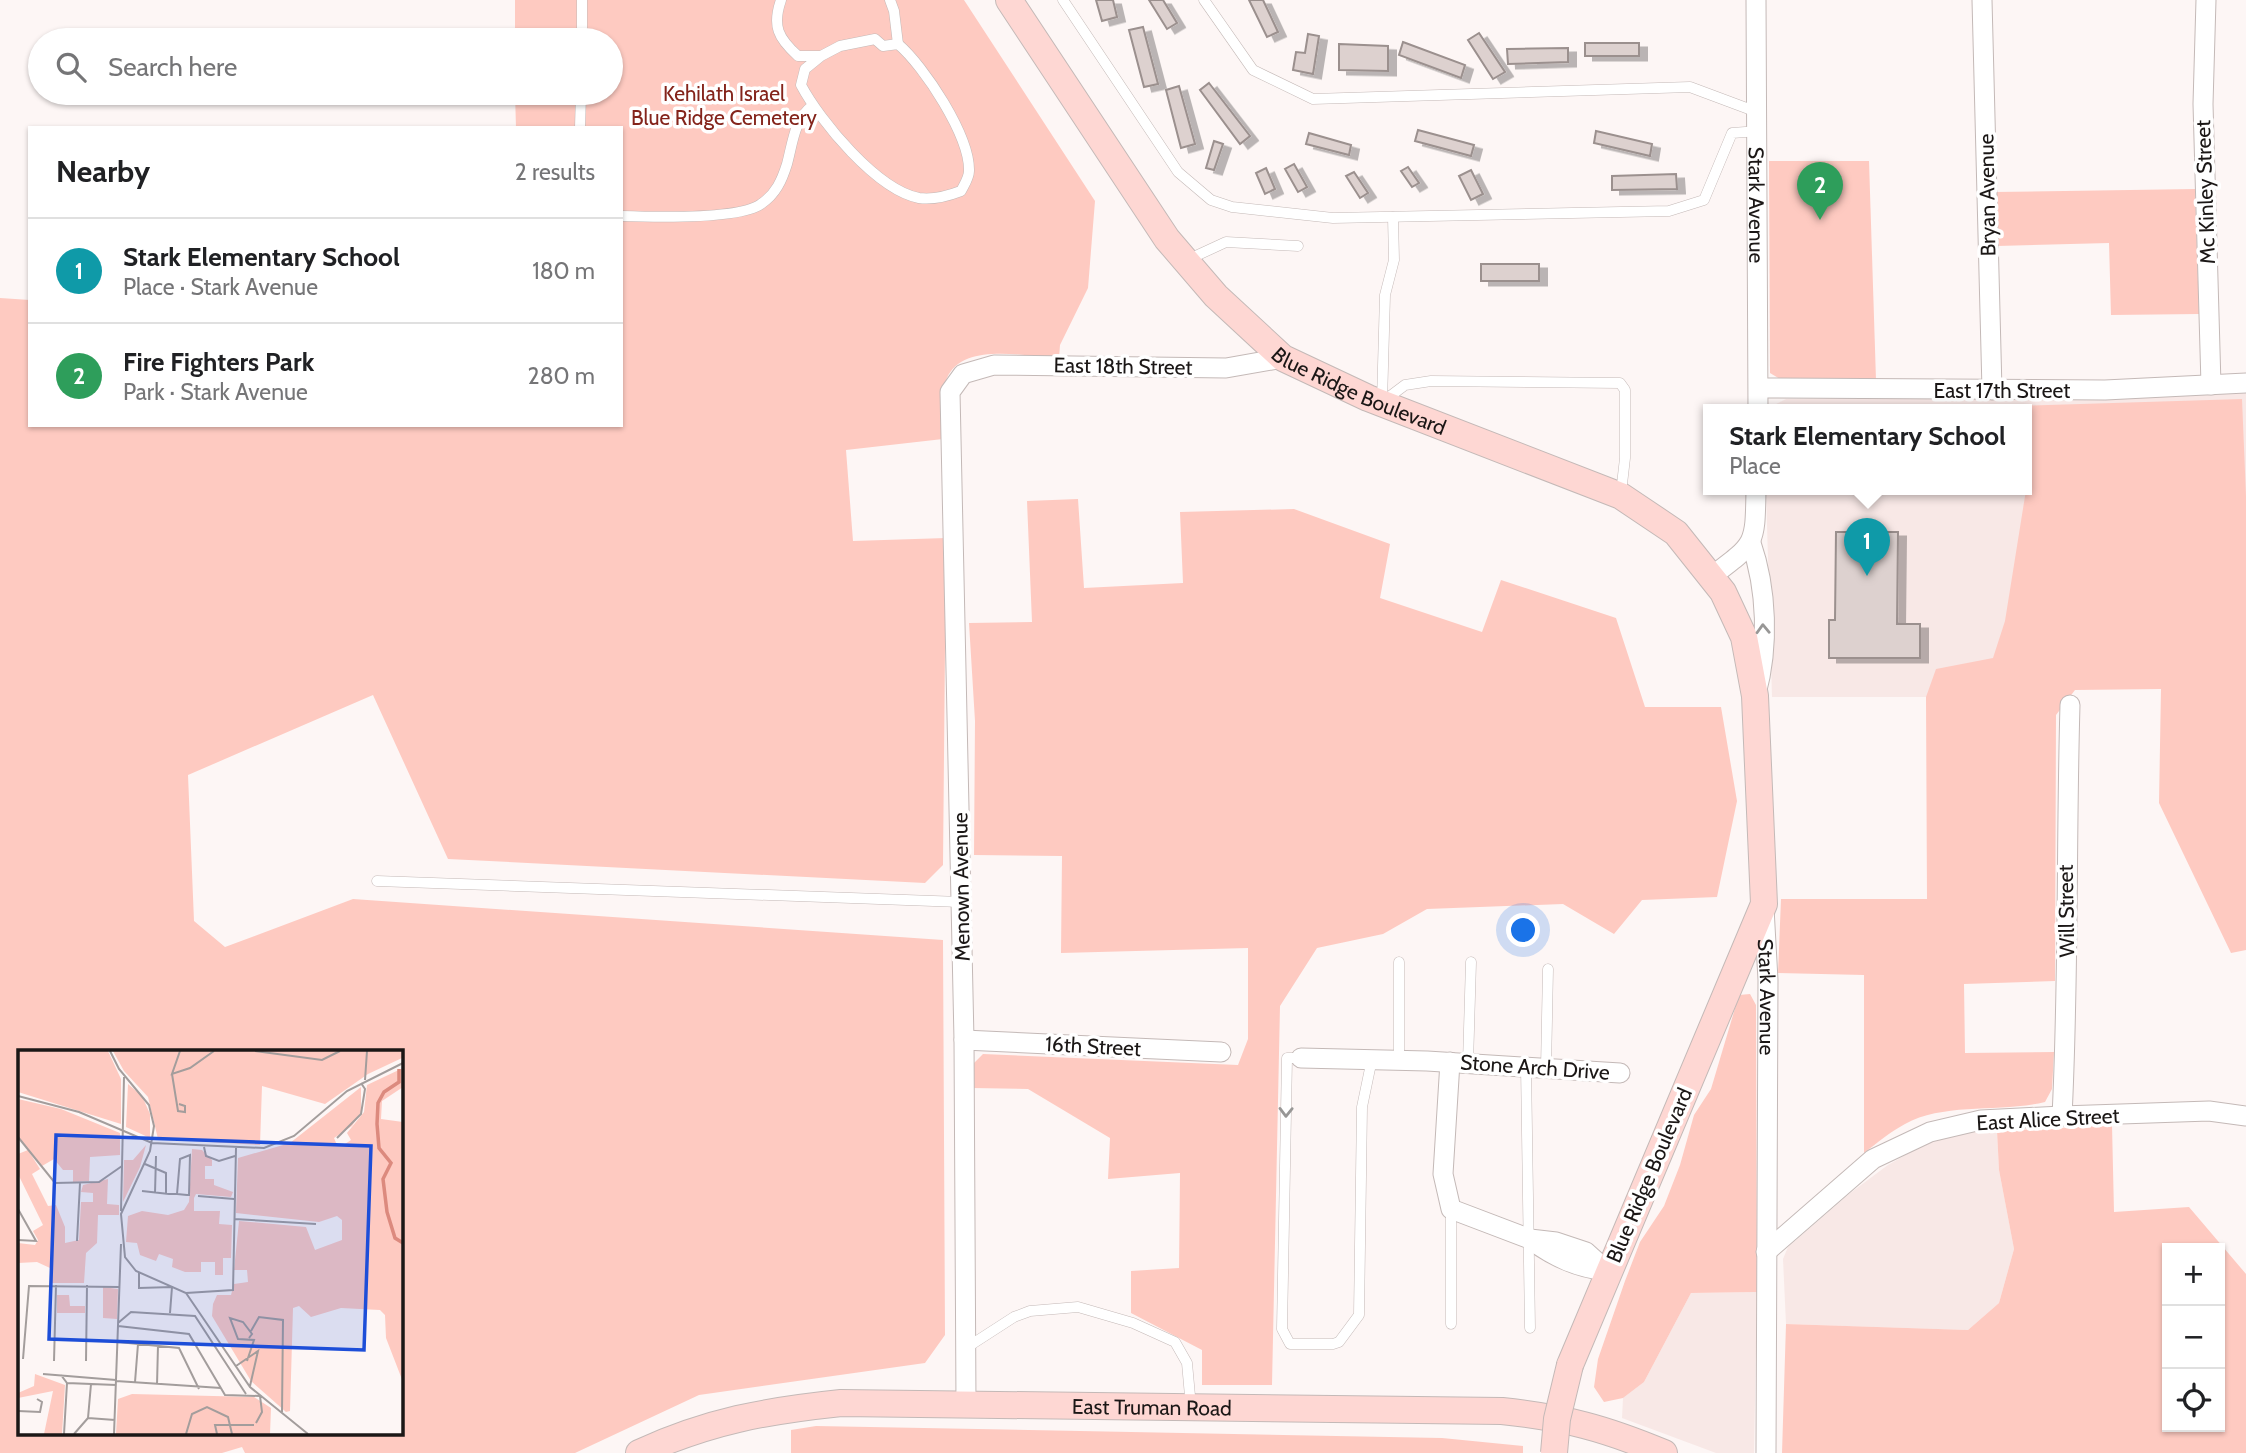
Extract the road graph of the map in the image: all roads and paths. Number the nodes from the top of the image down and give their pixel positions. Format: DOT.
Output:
graph roads {
  1 [pos="582,0"];
  2 [pos="781,0"];
  3 [pos="890,0"];
  4 [pos="1009,0"];
  5 [pos="1063,0"];
  6 [pos="1204,0"];
  7 [pos="1756,0"];
  8 [pos="1982,0"];
  9 [pos="2206,0"];
  10 [pos="582,28"];
  11 [pos="898,44"];
  12 [pos="821,56"];
  13 [pos="581,105"];
  14 [pos="812,106"];
  15 [pos="1758,122"];
  16 [pos="580,126"];
  17 [pos="623,216"];
  18 [pos="1393,217"];
  19 [pos="1298,246"];
  20 [pos="1186,260"];
  21 [pos="1283,358"];
  22 [pos="963,374"];
  23 [pos="2246,383"];
  24 [pos="2211,385"];
  25 [pos="1759,388"];
  26 [pos="1992,390"];
  27 [pos="1381,403"];
  28 [pos="1758,404"];
  29 [pos="1756,495"];
  30 [pos="1621,496"];
  31 [pos="1751,543"];
  32 [pos="1712,576"];
  33 [pos="1755,696"];
  34 [pos="2070,705"];
  35 [pos="377,881"];
  36 [pos="961,902"];
  37 [pos="1763,904"];
  38 [pos="1399,962"];
  39 [pos="1471,962"];
  40 [pos="1548,969"];
  41 [pos="964,1040"];
  42 [pos="1221,1052"];
  43 [pos="1301,1058"];
  44 [pos="1372,1059"];
  45 [pos="1399,1060"];
  46 [pos="1459,1063"];
  47 [pos="1536,1067"];
  48 [pos="1620,1073"];
  49 [pos="2062,1116"];
  50 [pos="2246,1116"];
  51 [pos="1451,1209"];
  52 [pos="1531,1239"];
  53 [pos="1766,1252"];
  54 [pos="1607,1271"];
  55 [pos="1451,1324"];
  56 [pos="1530,1328"];
  57 [pos="965,1349"];
  58 [pos="966,1404"];
  59 [pos="1191,1407"];
  60 [pos="639,1453"];
  61 [pos="1553,1453"];
  62 [pos="1664,1453"];
  63 [pos="1766,1453"];
  1 -- 10 [label="lane"];
  2 -- 12 [label="lane"];
  3 -- 11 [label="lane"];
  4 -- 20 [label="main road, Blue Ridge Boulevard"];
  5 -- 18 [label="lane"];
  6 -- 15 [label="lane"];
  7 -- 15 [label="street, Stark Avenue"];
  8 -- 26 [label="street, Bryan Avenue"];
  9 -- 24 [label="street, Mc Kinley Street"];
  11 -- 12 [label="lane"];
  11 -- 14 [label="lane"];
  12 -- 14 [label="lane"];
  13 -- 16 [label="lane"];
  14 -- 17 [label="lane"];
  15 -- 18 [label="lane"];
  15 -- 25 [label="street, Stark Avenue"];
  18 -- 27 [label="lane"];
  19 -- 20 [label="lane"];
  20 -- 21 [label="main road, Blue Ridge Boulevard"];
  21 -- 22 [label="street, East 18th Street"];
  21 -- 27 [label="main road, Blue Ridge Boulevard"];
  22 -- 36 [label="street, Menown Avenue"];
  23 -- 24 [label="street, East 17th Street"];
  24 -- 26 [label="street, East 17th Street"];
  25 -- 26 [label="street, East 17th Street"];
  25 -- 28 [label="street, Stark Avenue"];
  27 -- 30 [label="main road, Blue Ridge Boulevard"];
  27 -- 30 [label="lane"];
  29 -- 31 [label="street, Stark Avenue"];
  30 -- 32 [label="main road, Blue Ridge Boulevard"];
  31 -- 32 [label="street"];
  33 -- 31 [label="street, Stark Avenue, one-way"];
  32 -- 33 [label="main road, Blue Ridge Boulevard"];
  33 -- 37 [label="main road, Stark Avenue"];
  34 -- 49 [label="street, Will Street"];
  35 -- 36 [label="lane"];
  36 -- 41 [label="street, Menown Avenue"];
  37 -- 53 [label="street, Stark Avenue"];
  37 -- 54 [label="main road, Blue Ridge Boulevard"];
  38 -- 45 [label="lane"];
  39 -- 46 [label="lane"];
  40 -- 47 [label="lane"];
  41 -- 42 [label="street, 16th Street"];
  41 -- 57 [label="street, Menown Avenue"];
  43 -- 44 [label="street, Stone Arch Drive"];
  43 -- 44 [label="lane, one-way"];
  44 -- 45 [label="street, Stone Arch Drive"];
  45 -- 46 [label="street, Stone Arch Drive"];
  46 -- 47 [label="street, Stone Arch Drive"];
  46 -- 51 [label="street, Stone Arch Drive"];
  47 -- 48 [label="street, Stone Arch Drive"];
  47 -- 52 [label="lane"];
  49 -- 50 [label="street, East Alice Street"];
  49 -- 53 [label="street, East Alice Street"];
  51 -- 52 [label="street"];
  51 -- 55 [label="lane"];
  52 -- 54 [label="street"];
  52 -- 56 [label="lane"];
  53 -- 63 [label="street, Stark Avenue"];
  54 -- 61 [label="main road, Blue Ridge Boulevard, bridge"];
  57 -- 58 [label="street, Menown Avenue"];
  57 -- 59 [label="lane"];
  58 -- 59 [label="main road, East Truman Road"];
  58 -- 60 [label="main road, East Truman Road"];
  59 -- 62 [label="main road, East Truman Road"];
}
